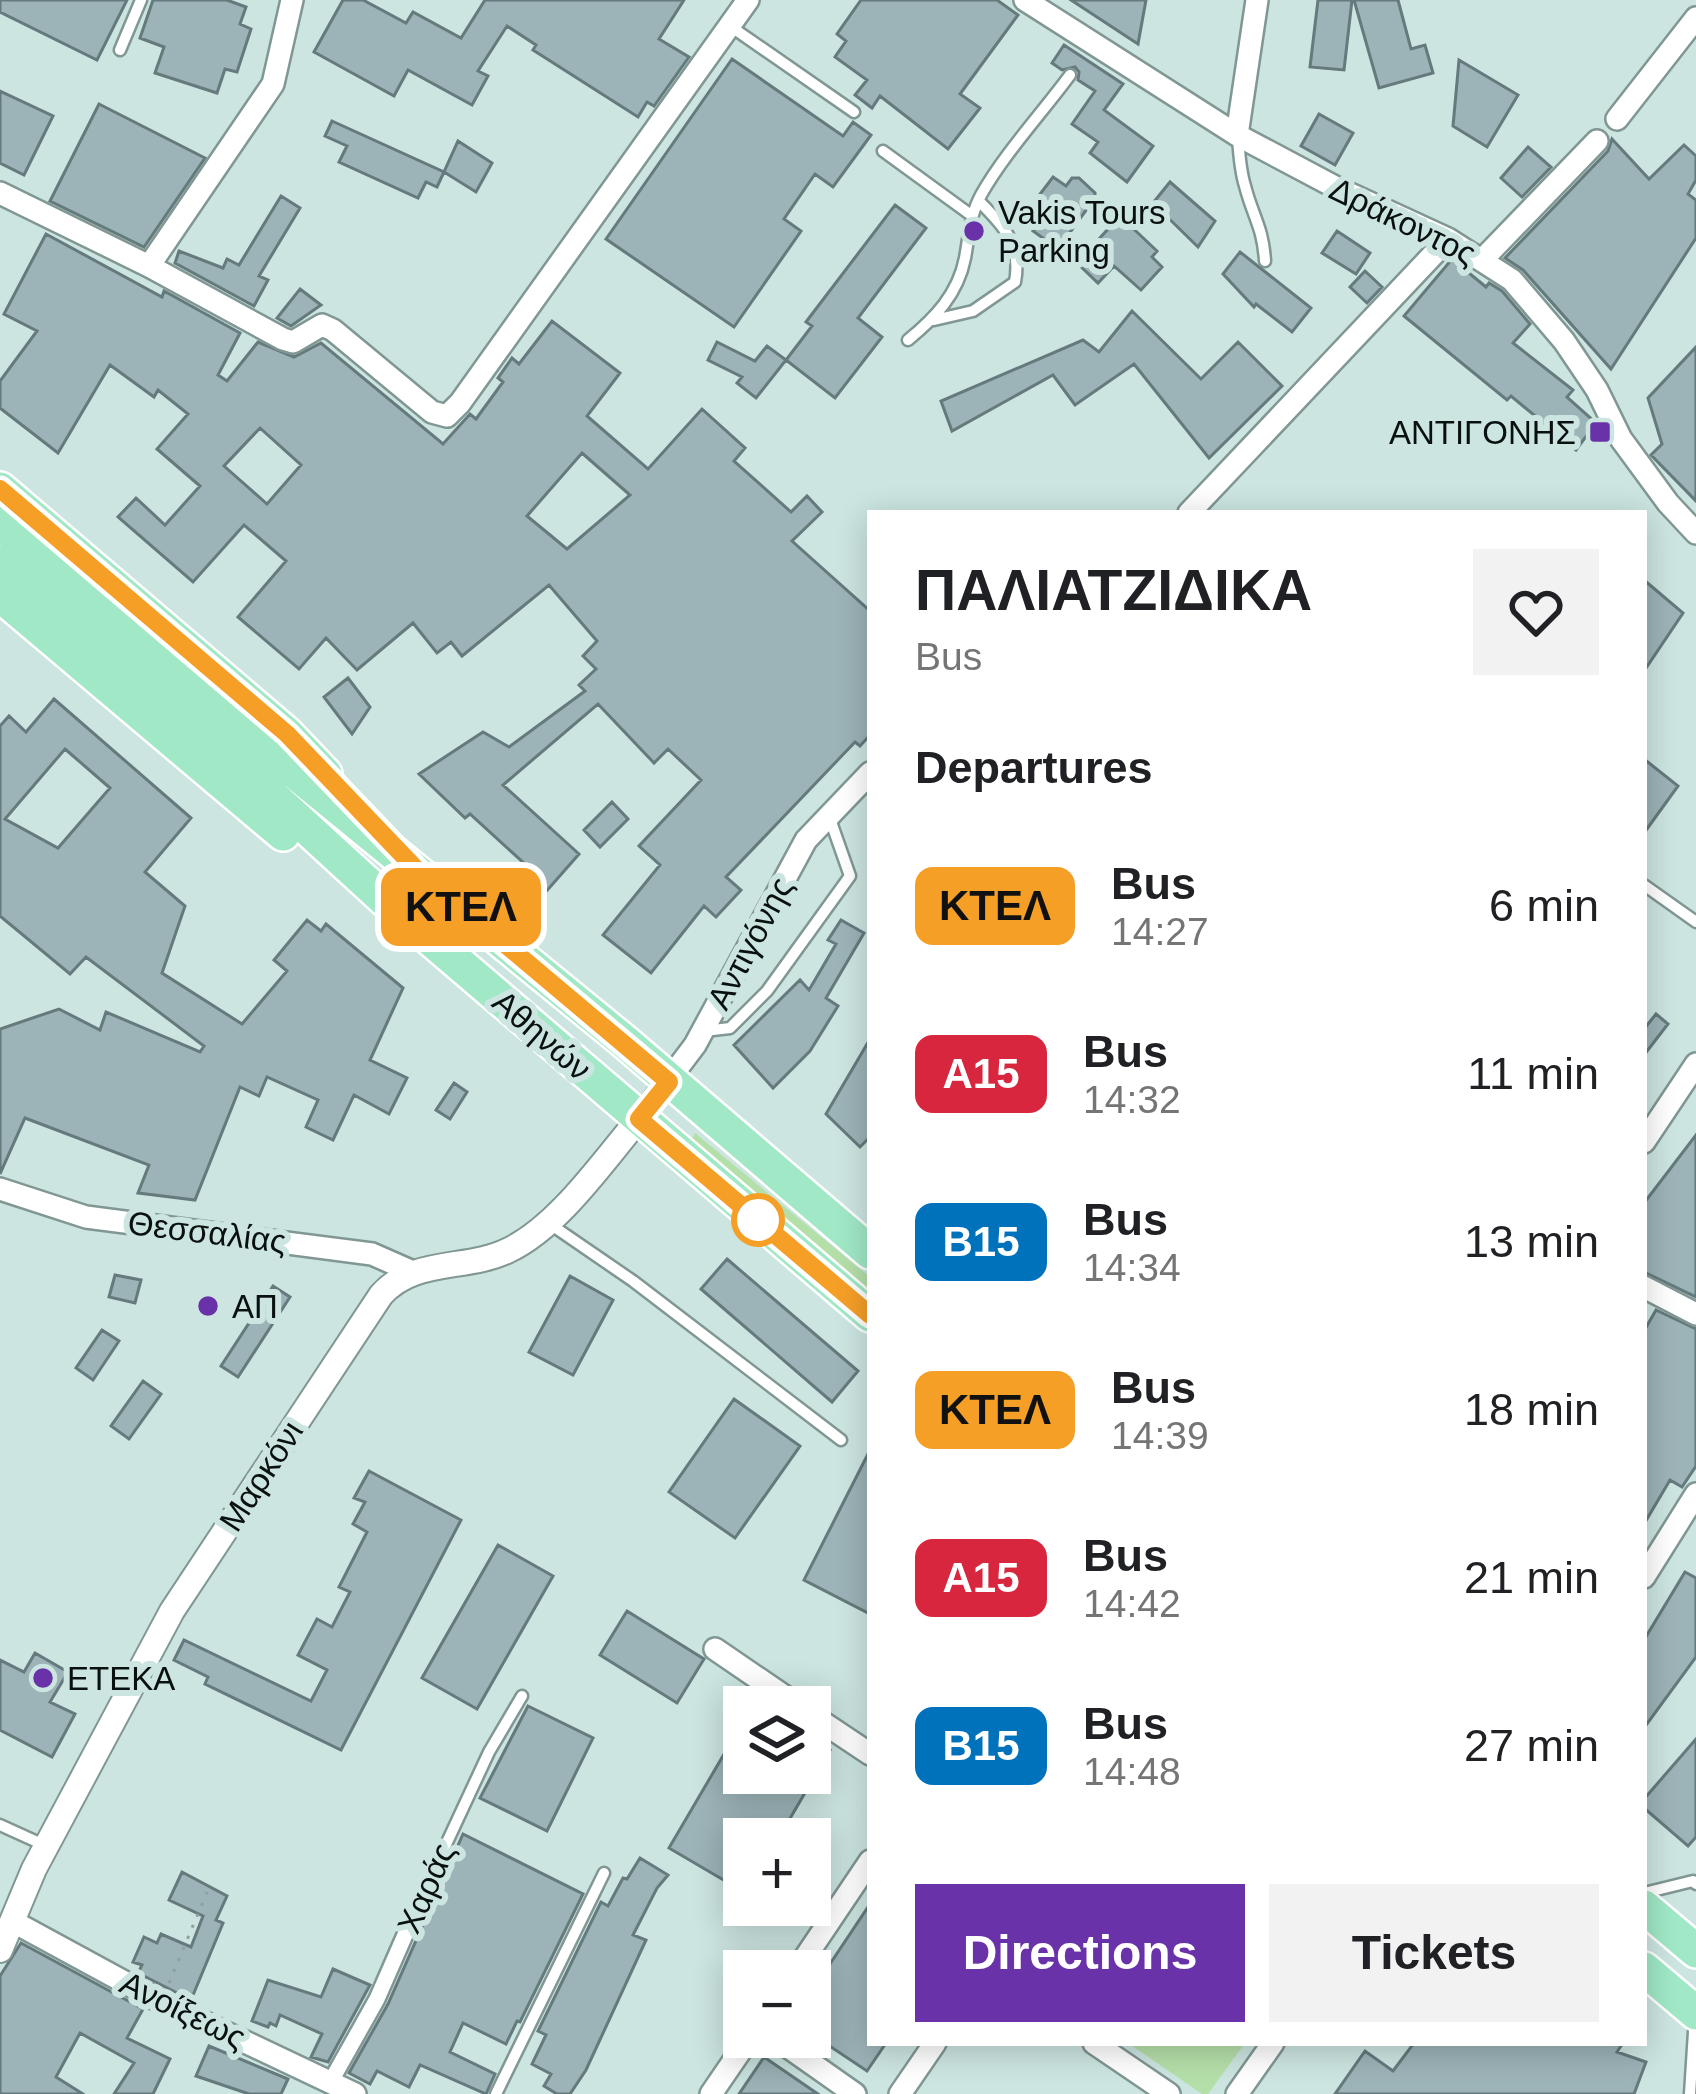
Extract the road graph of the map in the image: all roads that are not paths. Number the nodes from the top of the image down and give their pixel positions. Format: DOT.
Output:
graph roads {
  1 [pos="141,0"];
  2 [pos="292,0"];
  3 [pos="748,0"];
  4 [pos="1025,0"];
  5 [pos="1257,0"];
  6 [pos="1696,18"];
  7 [pos="730,26"];
  8 [pos="120,50"];
  9 [pos="1070,75"];
  10 [pos="854,112"];
  11 [pos="1617,118"];
  12 [pos="1238,135"];
  13 [pos="1597,141"];
  14 [pos="883,151"];
  15 [pos="0,193"];
  16 [pos="979,200"];
  17 [pos="971,215"];
  18 [pos="1448,239"];
  19 [pos="1483,259"];
  20 [pos="1265,261"];
  21 [pos="149,266"];
  22 [pos="931,321"];
  23 [pos="908,340"];
  24 [pos="0,489"];
  25 [pos="1192,510"];
  26 [pos="0,523"];
  27 [pos="1696,533"];
  28 [pos="0,562"];
  29 [pos="0,595"];
  30 [pos="867,776"];
  31 [pos="829,816"];
  32 [pos="417,870"];
  33 [pos="1647,887"];
  34 [pos="393,907"];
  35 [pos="1696,922"];
  36 [pos="702,1032"];
  37 [pos="1696,1064"];
  38 [pos="669,1082"];
  39 [pos="639,1119"];
  40 [pos="1647,1138"];
  41 [pos="0,1189"];
  42 [pos="548,1222"];
  43 [pos="867,1249"];
  44 [pos="413,1272"];
  45 [pos="1647,1289"];
  46 [pos="867,1312"];
  47 [pos="1696,1314"];
  48 [pos="841,1440"];
  49 [pos="1696,1494"];
  50 [pos="1647,1572"];
  51 [pos="715,1649"];
  52 [pos="769,1686"];
  53 [pos="522,1696"];
  54 [pos="831,1728"];
  55 [pos="867,1752"];
  56 [pos="0,1825"];
  57 [pos="47,1846"];
  58 [pos="604,1873"];
  59 [pos="1696,1884"];
  60 [pos="864,1885"];
  61 [pos="1647,1892"];
  62 [pos="422,1896"];
  63 [pos="1647,1910"];
  64 [pos="12,1921"];
  65 [pos="0,1950"];
  66 [pos="813,1950"];
  67 [pos="1696,1951"];
  68 [pos="1647,1972"];
  69 [pos="1696,2013"];
  70 [pos="933,2046"];
  71 [pos="1098,2046"];
  72 [pos="1271,2046"];
  73 [pos="736,2058"];
  74 [pos="804,2058"];
  75 [pos="331,2081"];
  76 [pos="355,2094"];
  77 [pos="496,2094"];
  78 [pos="711,2094"];
  79 [pos="855,2094"];
  80 [pos="900,2094"];
  81 [pos="1168,2094"];
  82 [pos="1237,2094"];
  83 [pos="1690,2094"];
  1 -- 8 [label="lane"];
  2 -- 21 [label="street"];
  3 -- 7 [label="street"];
  4 -- 12 [label="street, Δράκοντος"];
  5 -- 12 [label="street"];
  6 -- 11 [label="street"];
  7 -- 10 [label="lane"];
  7 -- 21 [label="street"];
  9 -- 16 [label="lane"];
  12 -- 18 [label="street, Δράκοντος"];
  12 -- 20 [label="lane"];
  13 -- 19 [label="street"];
  14 -- 17 [label="lane"];
  15 -- 21 [label="street"];
  16 -- 17 [label="lane"];
  16 -- 22 [label="lane"];
  17 -- 22 [label="lane"];
  18 -- 19 [label="street, Δράκοντος"];
  18 -- 25 [label="street"];
  19 -- 27 [label="street, Δράκοντος"];
  22 -- 23 [label="lane"];
  24 -- 32 [label="highway"];
  26 -- 32 [label="highway, Αθηνών"];
  28 -- 34 [label="highway, Αθηνών"];
  29 -- 34 [label="highway"];
  30 -- 31 [label="street, Αντιγόνης"];
  31 -- 36 [label="street, Αντιγόνης"];
  31 -- 36 [label="lane"];
  32 -- 38 [label="highway, Αθηνών"];
  33 -- 35 [label="lane"];
  34 -- 39 [label="highway, Αθηνών"];
  36 -- 38 [label="street, Αντιγόνης"];
  37 -- 40 [label="street"];
  38 -- 39 [label="street, Αντιγόνης"];
  38 -- 43 [label="highway, Αθηνών"];
  39 -- 42 [label="street"];
  39 -- 46 [label="highway, Αθηνών"];
  41 -- 44 [label="street, Θεσσαλίας"];
  42 -- 44 [label="street"];
  42 -- 48 [label="lane"];
  44 -- 57 [label="street, Μαρκόνι"];
  45 -- 47 [label="street"];
  49 -- 50 [label="street"];
  51 -- 52 [label="street"];
  53 -- 62 [label="lane, Χαράς"];
  54 -- 55 [label="street"];
  56 -- 57 [label="lane"];
  57 -- 64 [label="street, Μαρκόνι"];
  58 -- 77 [label="lane"];
  59 -- 61 [label="lane"];
  60 -- 66 [label="street"];
  62 -- 75 [label="street, Χαράς"];
  63 -- 67 [label="highway"];
  64 -- 65 [label="street, Μαρκόνι"];
  64 -- 75 [label="street, Ανοίξεως"];
  68 -- 69 [label="highway"];
  69 -- 83 [label="lane"];
  70 -- 80 [label="street"];
  71 -- 81 [label="street"];
  72 -- 82 [label="street"];
  73 -- 78 [label="street"];
  74 -- 79 [label="street"];
  75 -- 76 [label="street, Ανοίξεως"];
}
